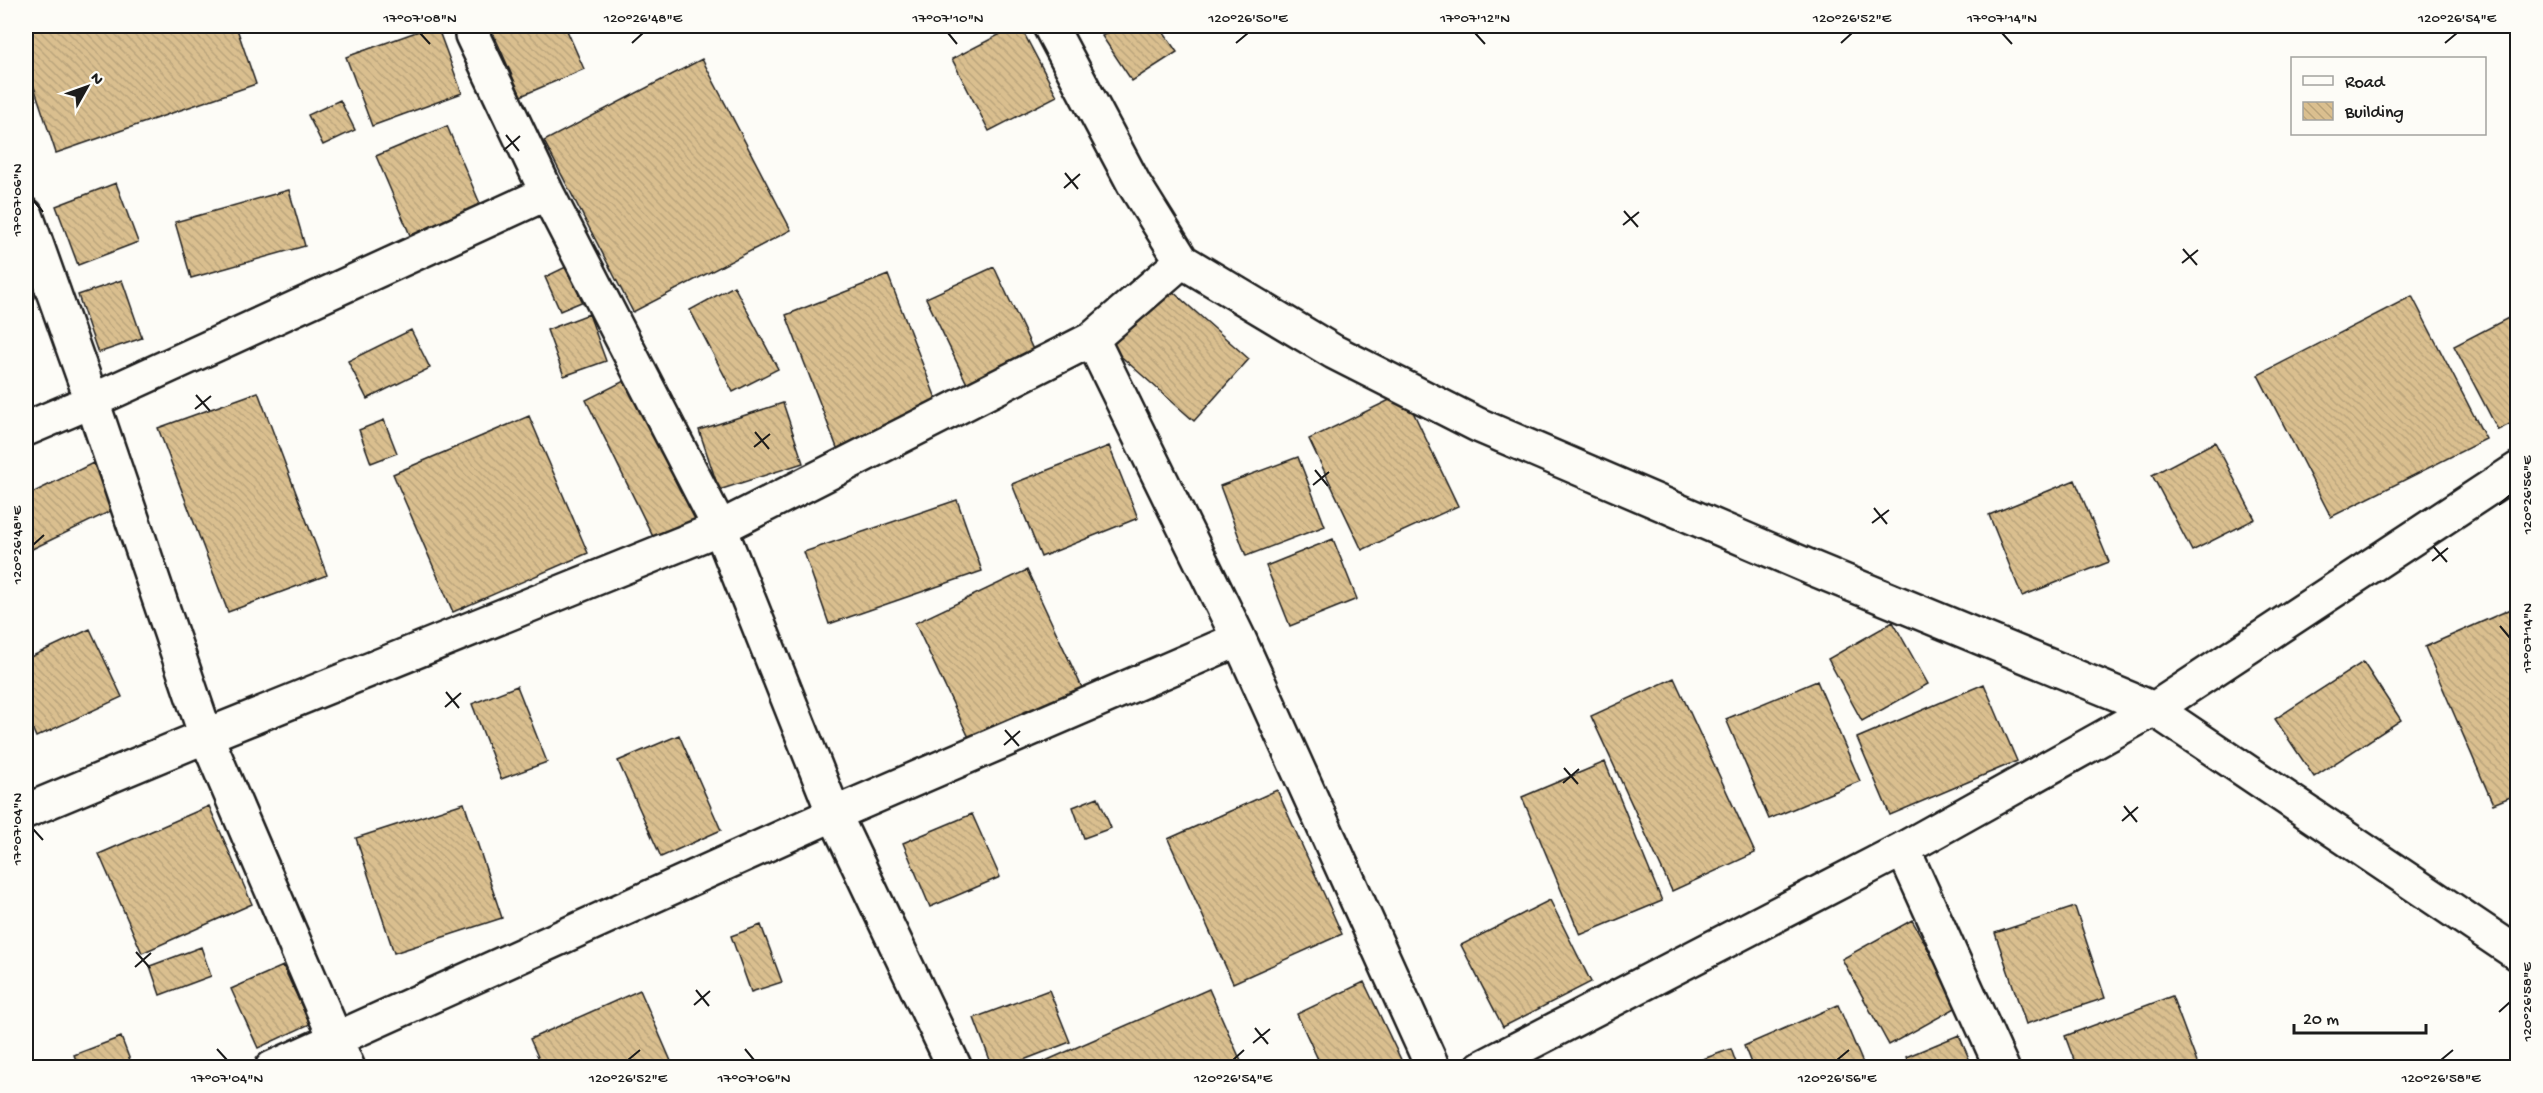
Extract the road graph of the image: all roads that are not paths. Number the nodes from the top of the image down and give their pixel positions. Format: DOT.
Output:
graph roads {
  1 [pos="1050,26"];
  2 [pos="472,35"];
  3 [pos="547,193"];
  4 [pos="26,215"];
  5 [pos="1182,261"];
  6 [pos="1092,339"];
  7 [pos="92,401"];
  8 [pos="26,429"];
  9 [pos="2517,469"];
  10 [pos="720,528"];
  11 [pos="1239,639"];
  12 [pos="2154,709"];
  13 [pos="206,736"];
  14 [pos="26,811"];
  15 [pos="834,814"];
  16 [pos="1903,849"];
  17 [pos="2517,954"];
  18 [pos="342,1053"];
  19 [pos="272,1068"];
  20 [pos="955,1068"];
  21 [pos="1433,1068"];
  22 [pos="1480,1068"];
  23 [pos="2002,1068"];
  1 -- 5 [label="street"];
  2 -- 3 [label="street"];
  3 -- 7 [label="street"];
  3 -- 10 [label="street"];
  4 -- 7 [label="street"];
  5 -- 6 [label="street"];
  5 -- 12 [label="street"];
  6 -- 10 [label="street"];
  6 -- 11 [label="street"];
  7 -- 8 [label="street"];
  7 -- 13 [label="street"];
  9 -- 12 [label="street"];
  10 -- 13 [label="street"];
  10 -- 15 [label="street"];
  11 -- 15 [label="street"];
  11 -- 21 [label="street"];
  12 -- 16 [label="street"];
  12 -- 17 [label="street"];
  13 -- 14 [label="street"];
  13 -- 18 [label="street"];
  15 -- 18 [label="street"];
  15 -- 20 [label="street"];
  16 -- 22 [label="street"];
  16 -- 23 [label="street"];
  18 -- 19 [label="street"];
}
